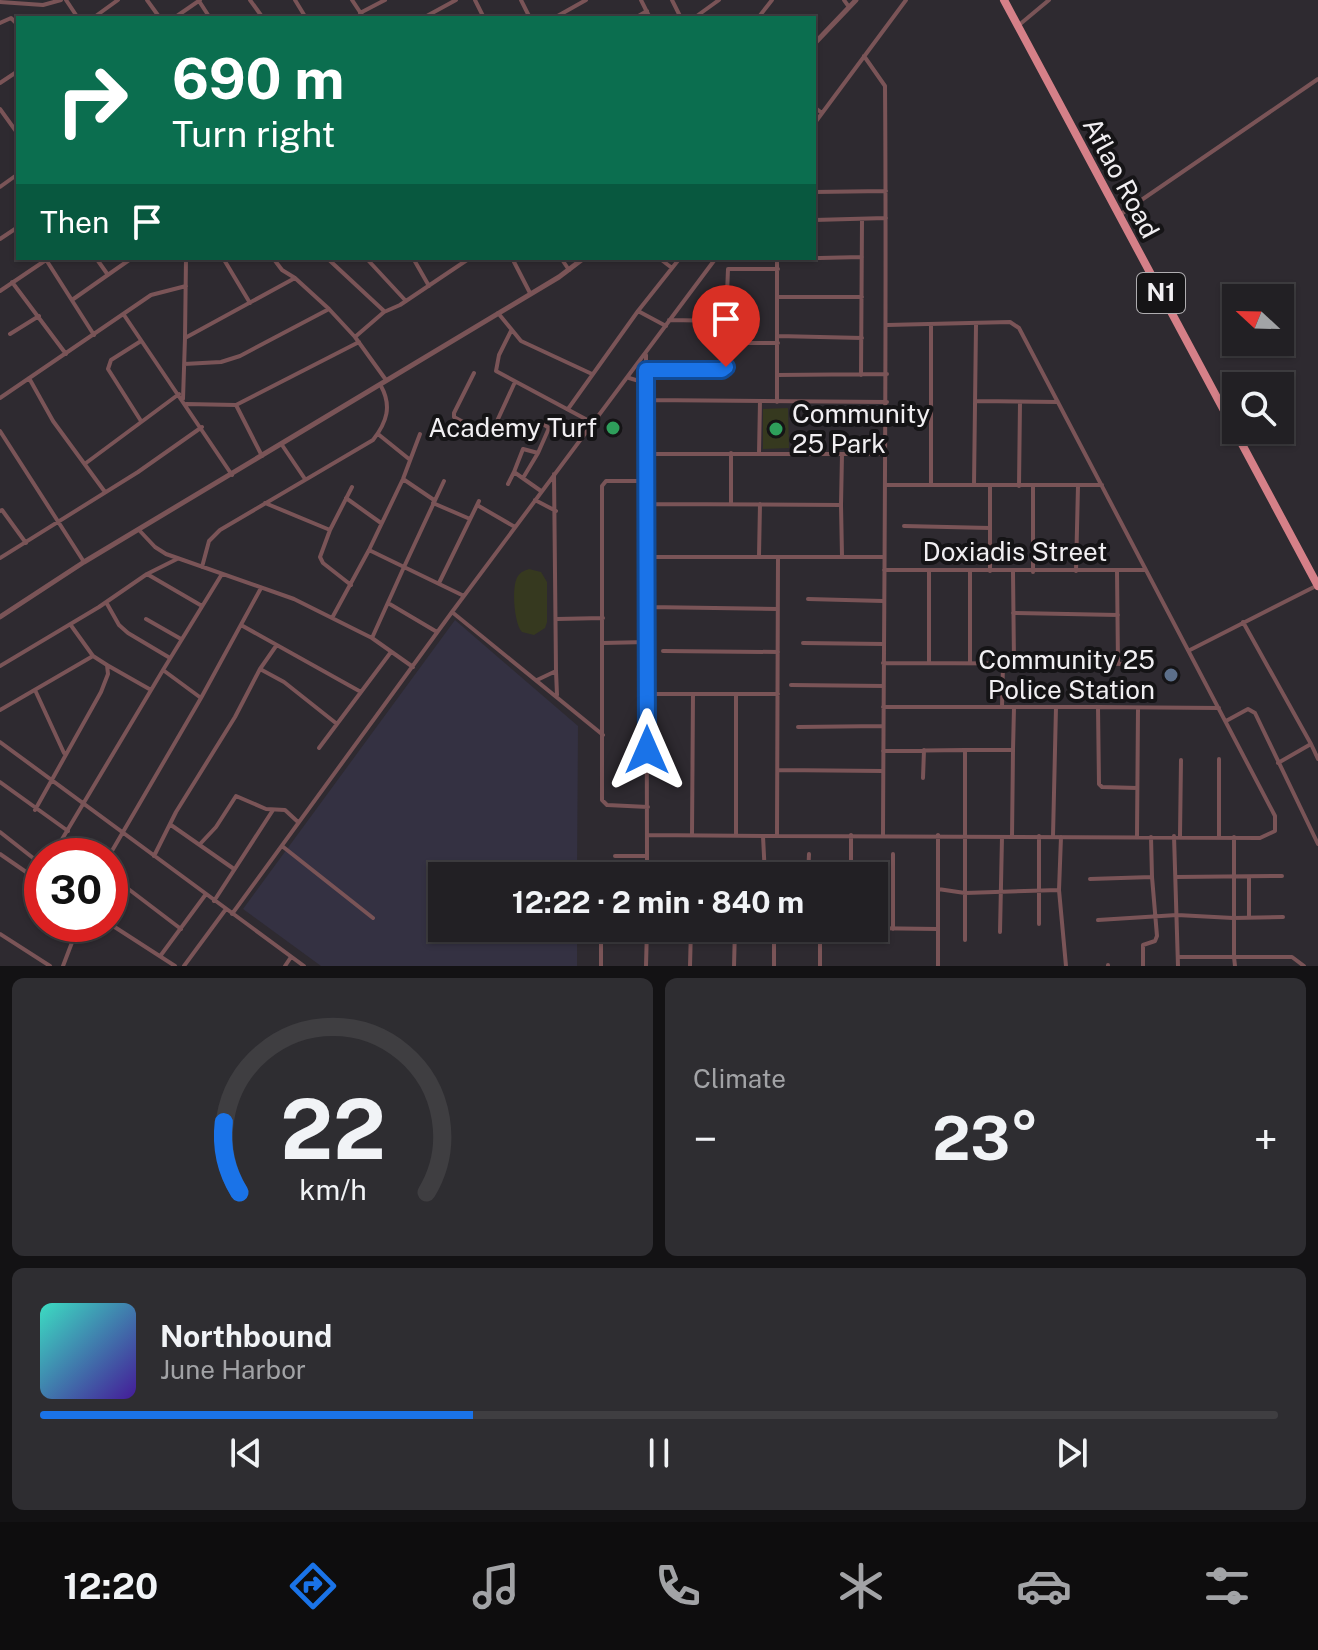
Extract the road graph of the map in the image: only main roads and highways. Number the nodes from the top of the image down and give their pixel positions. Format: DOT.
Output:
graph roads {
  1 [pos="1004,0"];
  2 [pos="1318,586"];
  1 -- 2 [label="highway, Aflao Road / N1"];
}
